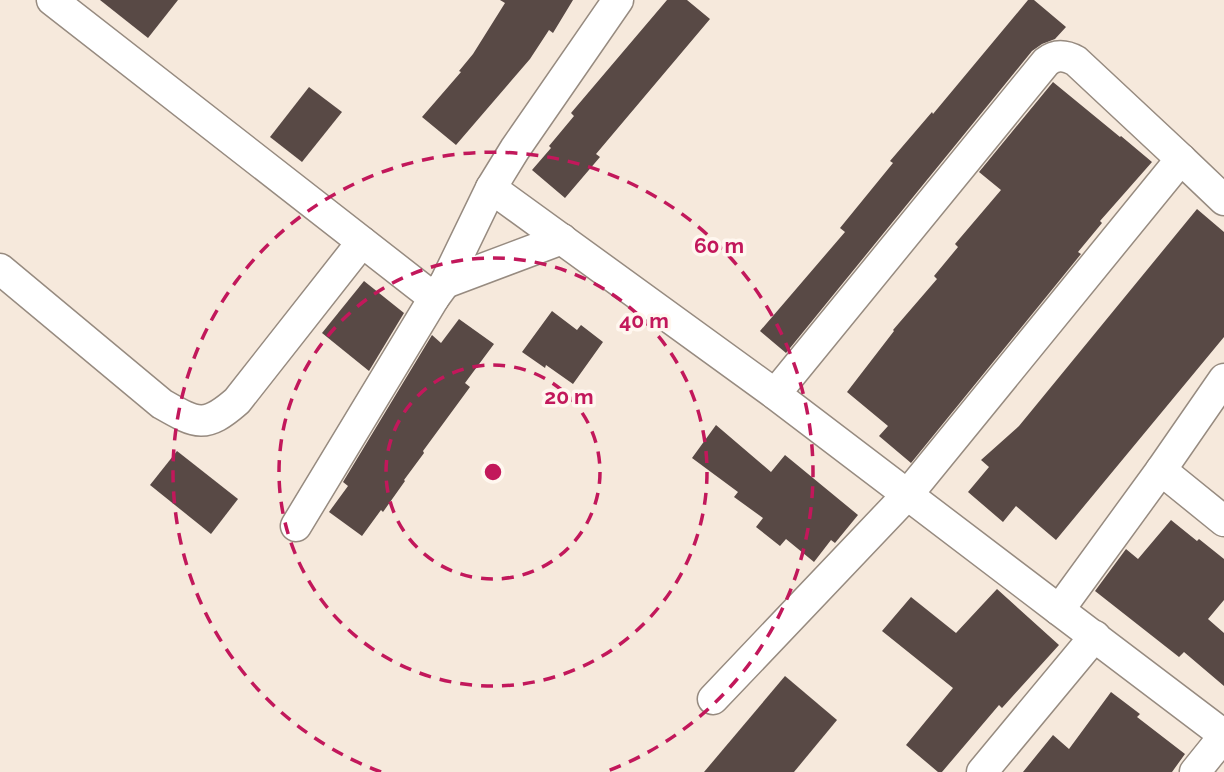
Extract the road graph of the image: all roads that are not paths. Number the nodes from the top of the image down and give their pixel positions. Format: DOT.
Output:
graph roads {
  1 [pos="51,0"];
  2 [pos="618,0"];
  3 [pos="1181,159"];
  4 [pos="491,188"];
  5 [pos="1224,200"];
  6 [pos="562,239"];
  7 [pos="362,242"];
  8 [pos="0,269"];
  9 [pos="439,290"];
  10 [pos="1224,379"];
  11 [pos="775,394"];
  12 [pos="1161,470"];
  13 [pos="908,494"];
  14 [pos="1224,521"];
  15 [pos="296,526"];
  16 [pos="1059,610"];
  17 [pos="1095,636"];
  18 [pos="713,699"];
  19 [pos="1224,735"];
  20 [pos="982,772"];
  21 [pos="1195,772"];
  1 -- 7 [label="street"];
  2 -- 4 [label="street"];
  3 -- 5 [label="street"];
  3 -- 11 [label="street"];
  3 -- 13 [label="street"];
  4 -- 6 [label="street"];
  4 -- 9 [label="street"];
  6 -- 9 [label="street"];
  6 -- 11 [label="street"];
  7 -- 8 [label="street"];
  7 -- 9 [label="street"];
  9 -- 15 [label="street"];
  10 -- 12 [label="street"];
  11 -- 13 [label="street"];
  12 -- 14 [label="street"];
  12 -- 16 [label="street"];
  13 -- 16 [label="street"];
  13 -- 18 [label="street"];
  16 -- 17 [label="street"];
  17 -- 19 [label="street"];
  17 -- 20 [label="street"];
  19 -- 21 [label="street"];
}
